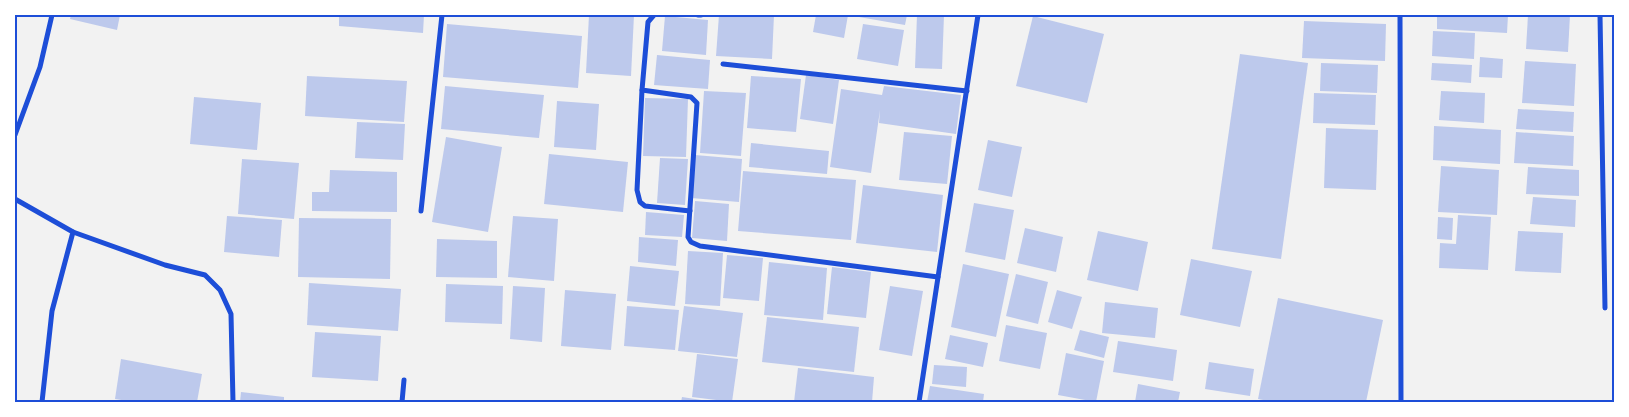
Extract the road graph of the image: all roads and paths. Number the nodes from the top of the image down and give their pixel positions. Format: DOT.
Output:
graph roads {
  1 [pos="52,15"];
  2 [pos="442,15"];
  3 [pos="654,15"];
  4 [pos="978,15"];
  5 [pos="1400,15"];
  6 [pos="1600,15"];
  7 [pos="723,64"];
  8 [pos="642,90"];
  9 [pos="967,91"];
  10 [pos="15,136"];
  11 [pos="15,199"];
  12 [pos="421,211"];
  13 [pos="690,211"];
  14 [pos="73,232"];
  15 [pos="938,277"];
  16 [pos="1605,308"];
  17 [pos="404,380"];
  18 [pos="42,402"];
  19 [pos="233,402"];
  20 [pos="402,402"];
  21 [pos="919,402"];
  22 [pos="1401,402"];
  1 -- 10 [label="street"];
  2 -- 12 [label="street"];
  3 -- 8 [label="street"];
  4 -- 9 [label="street"];
  5 -- 22 [label="street"];
  6 -- 16 [label="street"];
  7 -- 9 [label="street"];
  8 -- 13 [label="street"];
  8 -- 13 [label="street"];
  9 -- 15 [label="street"];
  11 -- 14 [label="street"];
  13 -- 15 [label="street"];
  14 -- 18 [label="street"];
  14 -- 19 [label="street"];
  15 -- 21 [label="street"];
  17 -- 20 [label="street"];
}
